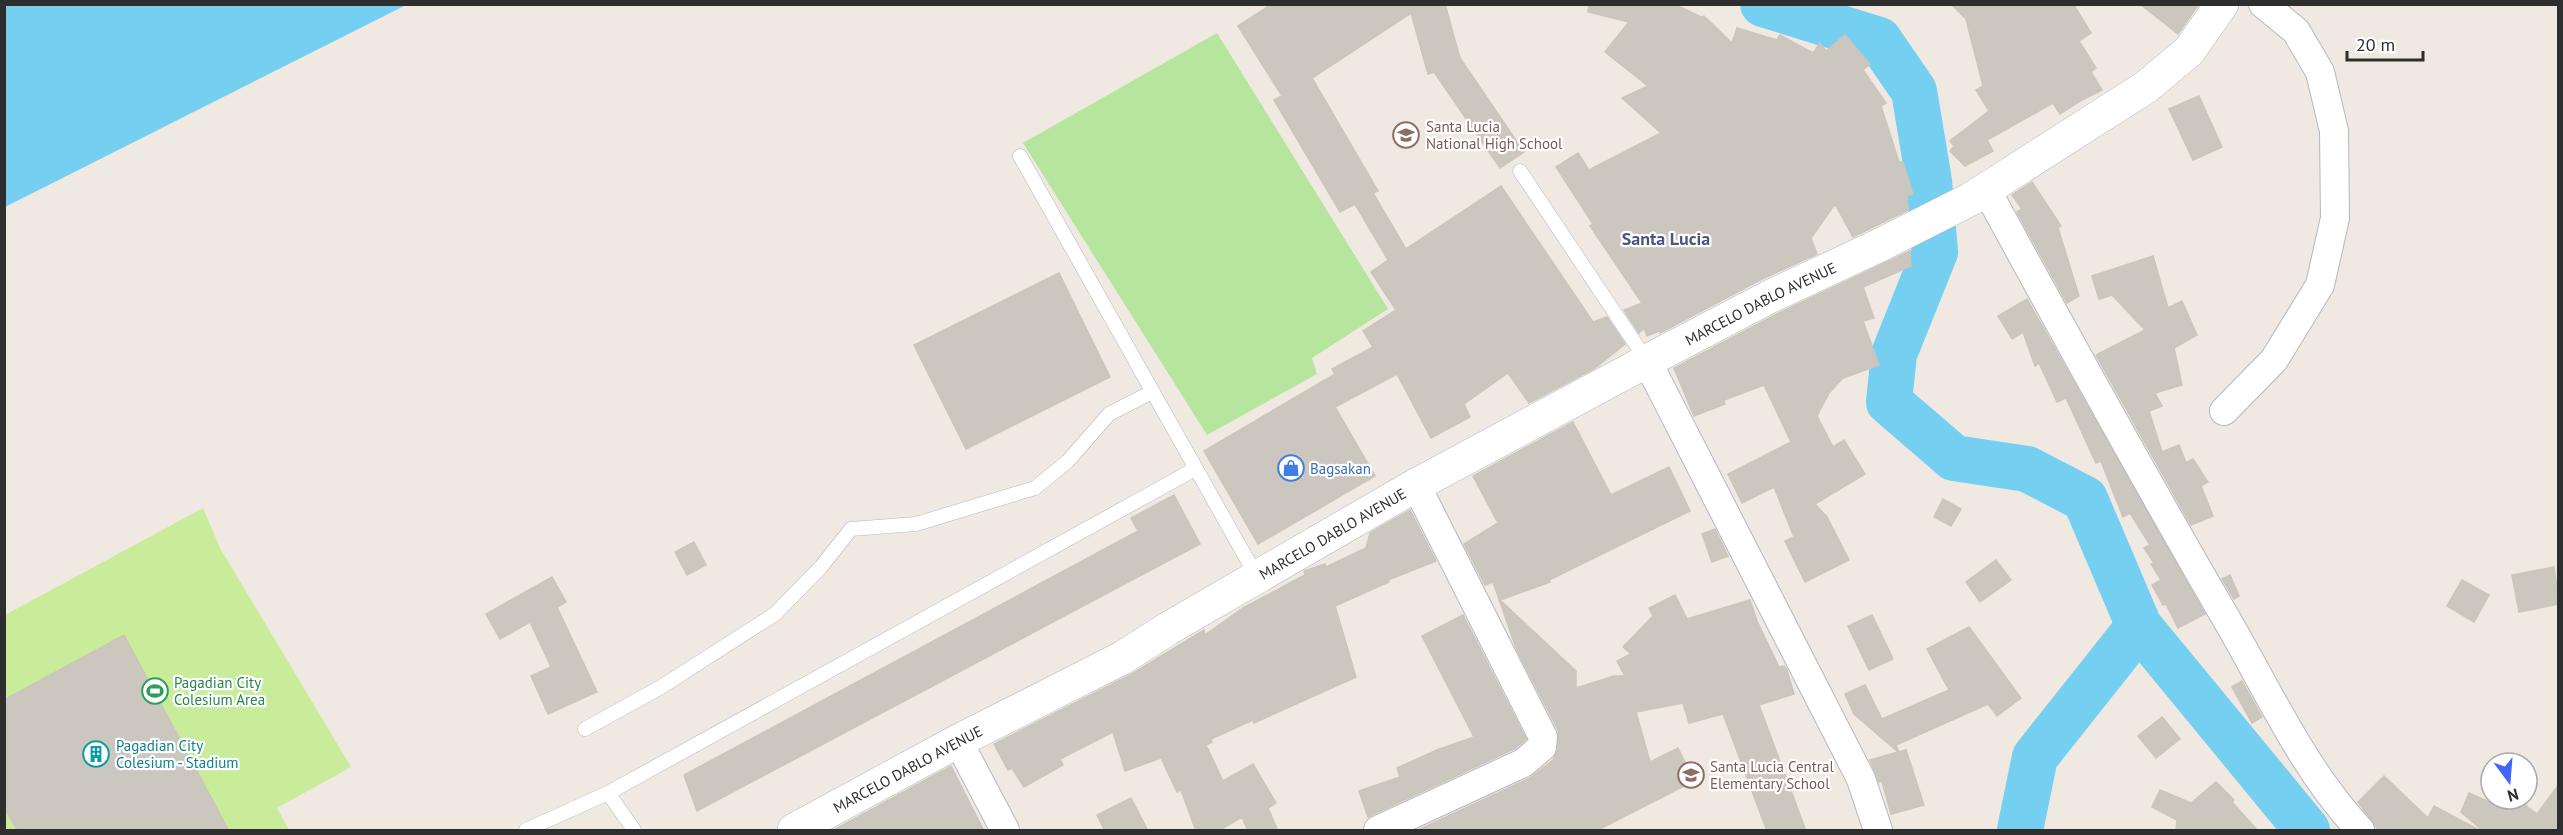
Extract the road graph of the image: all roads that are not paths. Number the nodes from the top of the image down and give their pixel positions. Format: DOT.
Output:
graph roads {
  1 [pos="2222,4"];
  2 [pos="2263,4"];
  3 [pos="1020,156"];
  4 [pos="1520,171"];
  5 [pos="1978,194"];
  6 [pos="1647,361"];
  7 [pos="1152,392"];
  8 [pos="2224,411"];
  9 [pos="1195,469"];
  10 [pos="1416,485"];
  11 [pos="1257,577"];
  12 [pos="585,729"];
  13 [pos="958,741"];
  14 [pos="608,793"];
  15 [pos="814,826"];
  16 [pos="526,831"];
  17 [pos="634,831"];
  18 [pos="1005,831"];
  19 [pos="1378,831"];
  20 [pos="1878,831"];
  21 [pos="2360,831"];
  1 -- 5 [label="street, MARCELO DABLO AVENUE"];
  2 -- 8 [label="street"];
  3 -- 7 [label="lane"];
  4 -- 6 [label="lane"];
  5 -- 6 [label="street, MARCELO DABLO AVENUE"];
  5 -- 21 [label="street"];
  6 -- 10 [label="street, MARCELO DABLO AVENUE"];
  6 -- 20 [label="street"];
  7 -- 9 [label="lane"];
  7 -- 12 [label="lane"];
  9 -- 11 [label="lane"];
  9 -- 14 [label="lane"];
  10 -- 11 [label="street, MARCELO DABLO AVENUE"];
  10 -- 19 [label="street"];
  11 -- 13 [label="street, MARCELO DABLO AVENUE"];
  13 -- 15 [label="street, MARCELO DABLO AVENUE"];
  13 -- 18 [label="street"];
  14 -- 16 [label="lane"];
  14 -- 17 [label="lane"];
}
